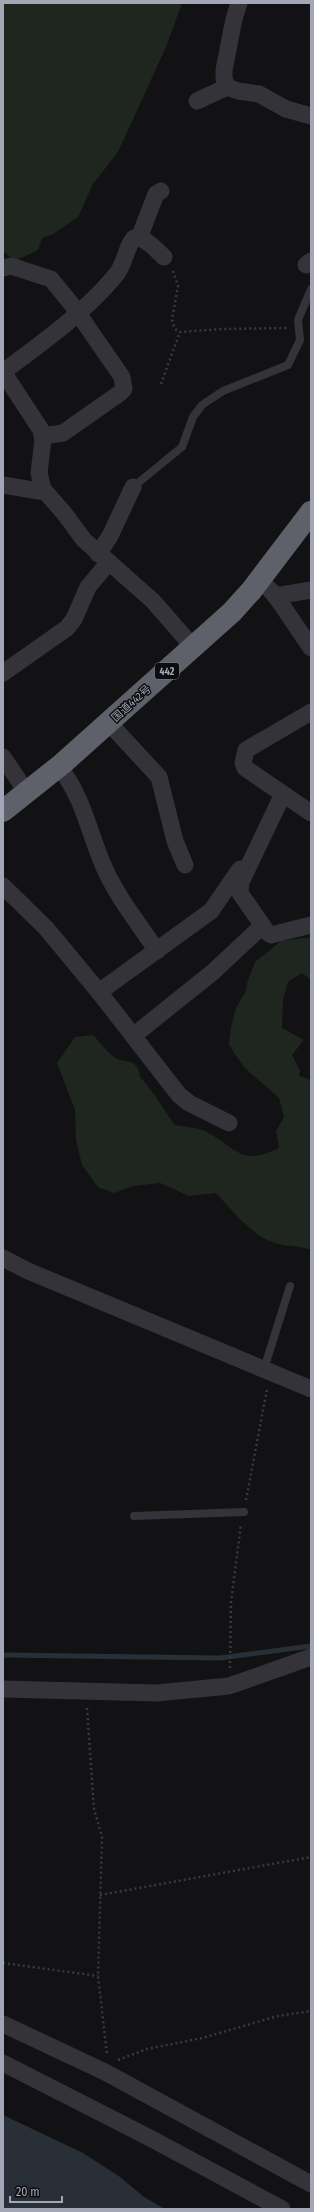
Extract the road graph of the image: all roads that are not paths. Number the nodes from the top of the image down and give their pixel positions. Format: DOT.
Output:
graph roads {
  1 [pos="238,3"];
  2 [pos="227,87"];
  3 [pos="197,101"];
  4 [pos="311,116"];
  5 [pos="160,191"];
  6 [pos="139,238"];
  7 [pos="164,257"];
  8 [pos="6,264"];
  9 [pos="311,289"];
  10 [pos="79,314"];
  11 [pos="3,372"];
  12 [pos="42,436"];
  13 [pos="3,485"];
  14 [pos="133,487"];
  15 [pos="45,492"];
  16 [pos="311,512"];
  17 [pos="103,558"];
  18 [pos="260,580"];
  19 [pos="311,590"];
  20 [pos="275,596"];
  21 [pos="193,647"];
  22 [pos="311,648"];
  23 [pos="3,673"];
  24 [pos="311,712"];
  25 [pos="109,722"];
  26 [pos="3,757"];
  27 [pos="59,767"];
  28 [pos="27,793"];
  29 [pos="283,794"];
  30 [pos="3,811"];
  31 [pos="311,813"];
  32 [pos="250,862"];
  33 [pos="185,865"];
  34 [pos="3,886"];
  35 [pos="311,925"];
  36 [pos="262,926"];
  37 [pos="157,951"];
  38 [pos="99,992"];
  39 [pos="133,1036"];
  40 [pos="229,1123"];
  41 [pos="3,1258"];
  42 [pos="290,1286"];
  43 [pos="267,1371"];
  44 [pos="311,1389"];
  45 [pos="244,1512"];
  46 [pos="134,1516"];
  47 [pos="311,1657"];
  48 [pos="3,1689"];
  49 [pos="3,2024"];
  50 [pos="3,2063"];
  51 [pos="311,2184"];
  52 [pos="282,2209"];
  1 -- 2 [label="street"];
  2 -- 3 [label="street"];
  2 -- 4 [label="street"];
  5 -- 6 [label="street"];
  6 -- 7 [label="street"];
  6 -- 10 [label="street"];
  8 -- 10 [label="street"];
  9 -- 14 [label="lane"];
  10 -- 11 [label="street"];
  10 -- 12 [label="street"];
  11 -- 12 [label="street"];
  12 -- 15 [label="street"];
  13 -- 15 [label="street"];
  14 -- 17 [label="street"];
  15 -- 17 [label="street"];
  16 -- 18 [label="highway, 国道442号 / 442"];
  17 -- 21 [label="street"];
  17 -- 23 [label="street"];
  18 -- 20 [label="street"];
  18 -- 21 [label="highway, 国道442号 / 442"];
  19 -- 20 [label="street"];
  20 -- 22 [label="street"];
  21 -- 25 [label="highway, 国道442号 / 442"];
  24 -- 29 [label="street"];
  25 -- 27 [label="highway, 国道442号 / 442"];
  25 -- 33 [label="street"];
  26 -- 28 [label="street"];
  27 -- 28 [label="highway, 国道442号 / 442"];
  27 -- 37 [label="street"];
  28 -- 30 [label="highway, 国道442号 / 442"];
  29 -- 31 [label="street"];
  29 -- 32 [label="street"];
  32 -- 36 [label="street"];
  32 -- 37 [label="street"];
  34 -- 38 [label="street"];
  35 -- 36 [label="street"];
  36 -- 39 [label="street"];
  37 -- 38 [label="street"];
  38 -- 39 [label="street"];
  39 -- 40 [label="street"];
  41 -- 43 [label="street"];
  42 -- 43 [label="lane"];
  43 -- 44 [label="street"];
  45 -- 46 [label="lane"];
  47 -- 48 [label="street"];
  49 -- 51 [label="street"];
  50 -- 52 [label="street"];
}
